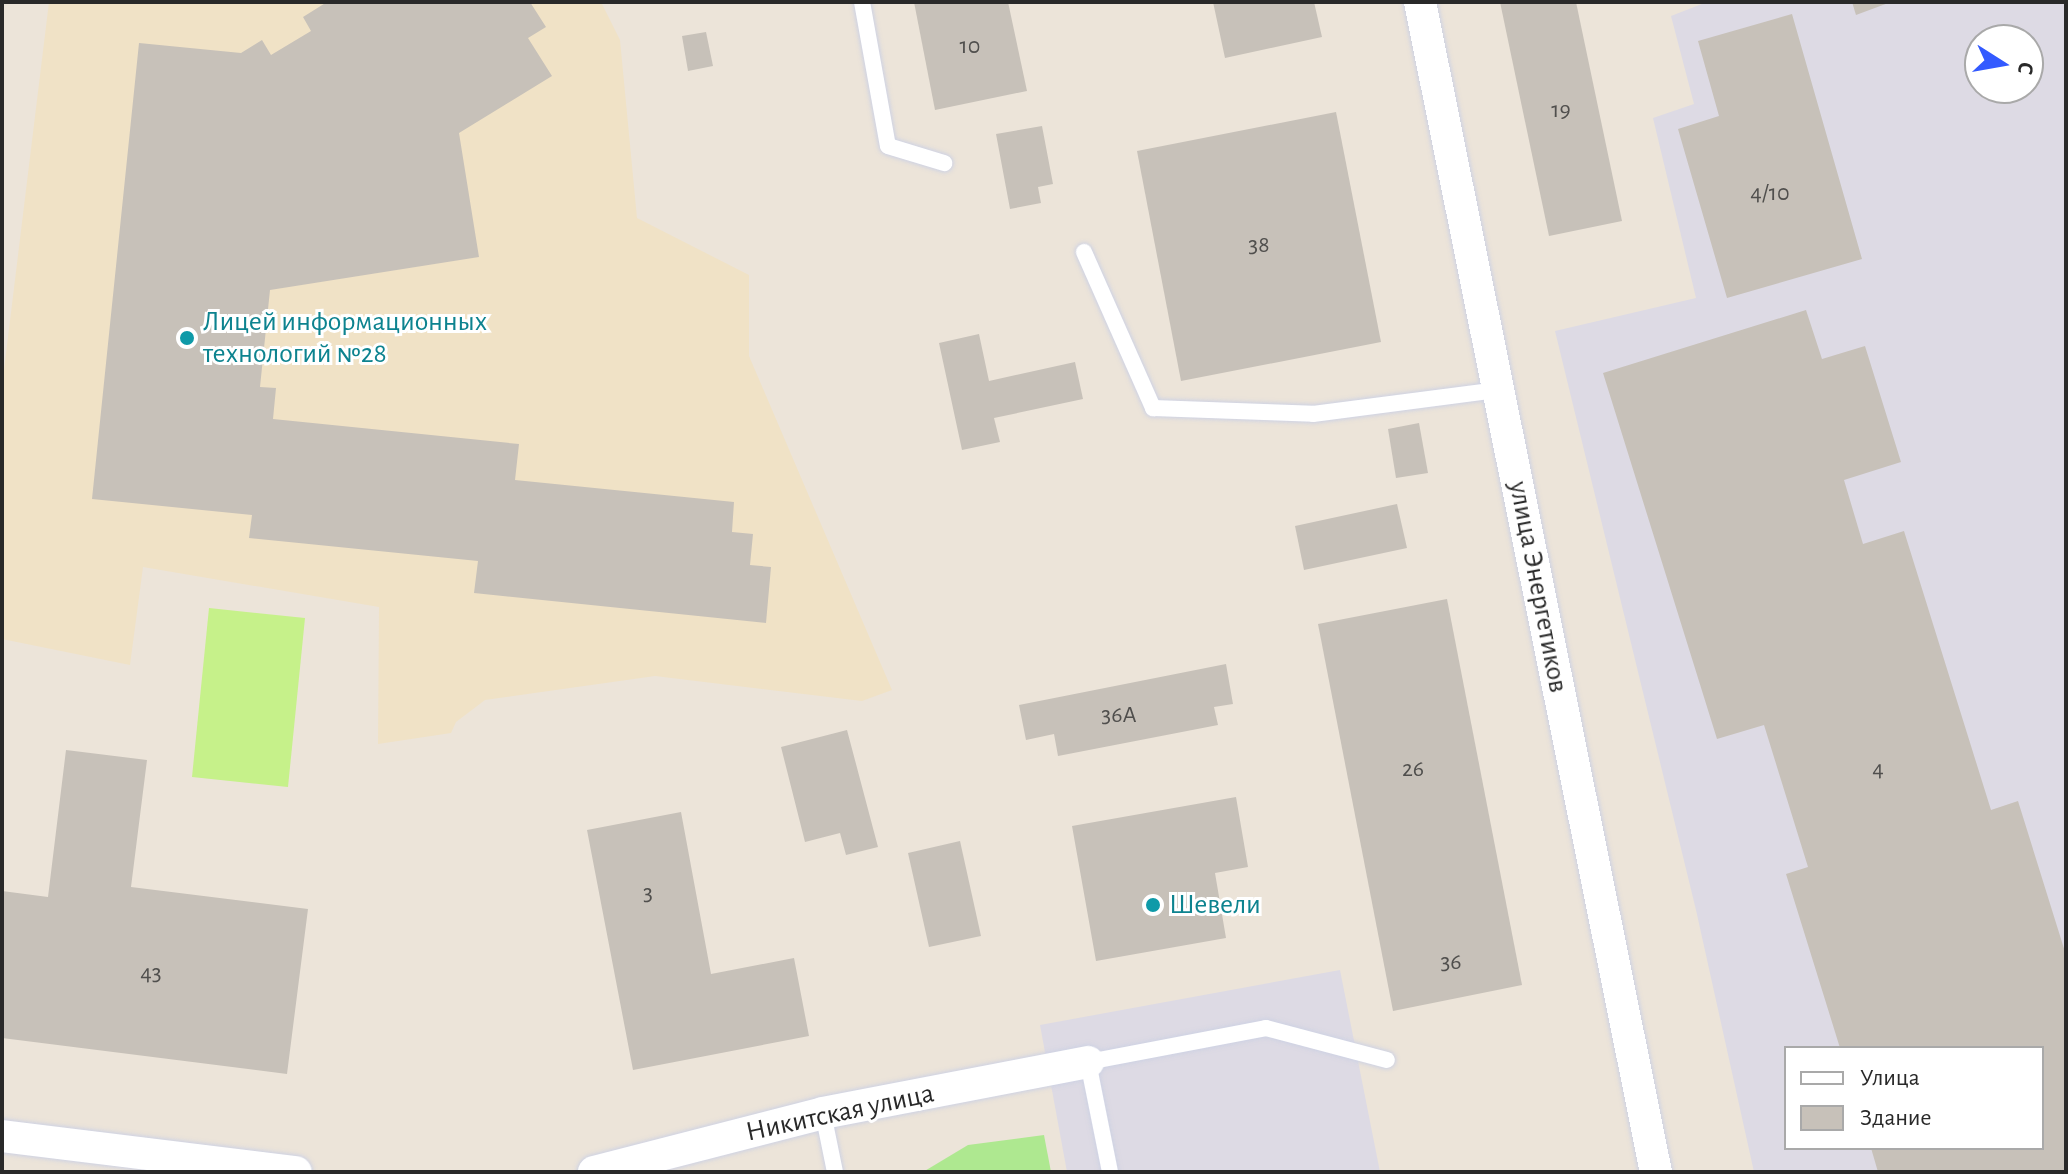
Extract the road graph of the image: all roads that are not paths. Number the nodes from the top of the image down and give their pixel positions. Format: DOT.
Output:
graph roads {
  1 [pos="862,2"];
  2 [pos="1420,2"];
  3 [pos="944,163"];
  4 [pos="1084,252"];
  5 [pos="1498,390"];
  6 [pos="1387,1060"];
  7 [pos="1088,1062"];
  8 [pos="823,1113"];
  9 [pos="2,1136"];
  10 [pos="296,1172"];
  11 [pos="594,1172"];
  12 [pos="835,1172"];
  13 [pos="1110,1172"];
  14 [pos="1656,1172"];
  1 -- 3 [label="lane"];
  2 -- 5 [label="street, улица Энергетиков"];
  4 -- 5 [label="lane"];
  5 -- 14 [label="street, улица Энергетиков"];
  6 -- 7 [label="lane"];
  7 -- 8 [label="street, Никитская улица"];
  7 -- 13 [label="lane"];
  8 -- 11 [label="street, Никитская улица"];
  8 -- 12 [label="lane"];
  9 -- 10 [label="street"];
}
